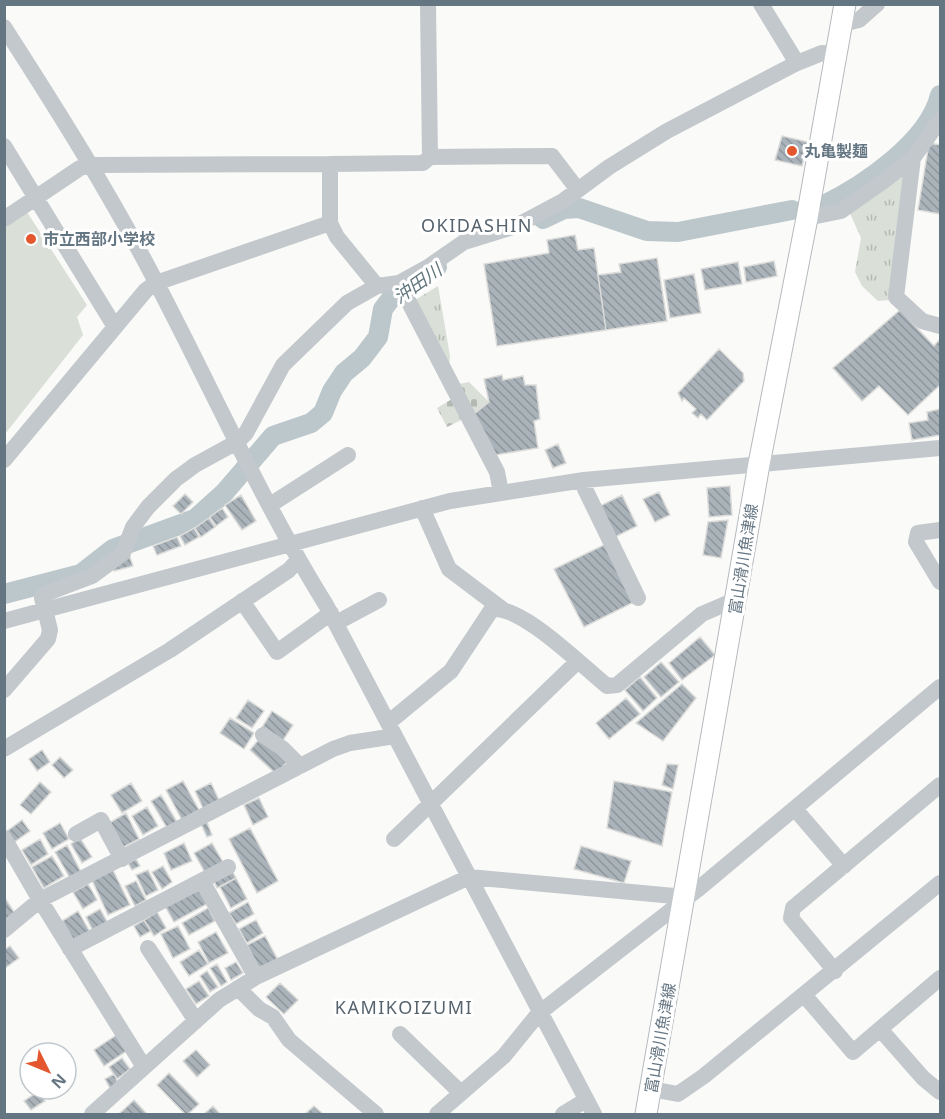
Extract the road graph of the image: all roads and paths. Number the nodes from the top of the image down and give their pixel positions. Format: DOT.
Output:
graph roads {
  1 [pos="428,4"];
  2 [pos="761,4"];
  3 [pos="877,4"];
  4 [pos="844,14"];
  5 [pos="4,27"];
  6 [pos="837,54"];
  7 [pos="797,63"];
  8 [pos="940,120"];
  9 [pos="4,146"];
  10 [pos="430,157"];
  11 [pos="913,158"];
  12 [pos="330,164"];
  13 [pos="93,165"];
  14 [pos="578,190"];
  15 [pos="34,198"];
  16 [pos="807,218"];
  17 [pos="4,219"];
  18 [pos="330,223"];
  19 [pos="156,283"];
  20 [pos="399,283"];
  21 [pos="377,286"];
  22 [pos="940,326"];
  23 [pos="115,327"];
  24 [pos="237,442"];
  25 [pos="940,448"];
  26 [pos="348,455"];
  27 [pos="4,460"];
  28 [pos="759,465"];
  29 [pos="584,480"];
  30 [pos="501,492"];
  31 [pos="270,505"];
  32 [pos="422,508"];
  33 [pos="940,530"];
  34 [pos="291,544"];
  35 [pos="298,560"];
  36 [pos="940,582"];
  37 [pos="638,598"];
  38 [pos="737,599"];
  39 [pos="379,600"];
  40 [pos="242,601"];
  41 [pos="502,609"];
  42 [pos="43,612"];
  43 [pos="333,618"];
  44 [pos="4,621"];
  45 [pos="577,662"];
  46 [pos="940,687"];
  47 [pos="4,690"];
  48 [pos="391,729"];
  49 [pos="263,735"];
  50 [pos="4,749"];
  51 [pos="300,766"];
  52 [pos="940,785"];
  53 [pos="430,802"];
  54 [pos="795,809"];
  55 [pos="75,834"];
  56 [pos="4,838"];
  57 [pos="394,838"];
  58 [pos="122,859"];
  59 [pos="844,866"];
  60 [pos="228,867"];
  61 [pos="470,877"];
  62 [pos="202,881"];
  63 [pos="940,883"];
  64 [pos="685,897"];
  65 [pos="40,900"];
  66 [pos="4,930"];
  67 [pos="148,948"];
  68 [pos="70,949"];
  69 [pos="835,970"];
  70 [pos="256,977"];
  71 [pos="940,978"];
  72 [pos="238,988"];
  73 [pos="805,996"];
  74 [pos="539,1013"];
  75 [pos="196,1021"];
  76 [pos="880,1029"];
  77 [pos="400,1034"];
  78 [pos="144,1067"];
  79 [pos="651,1089"];
  80 [pos="940,1092"];
  81 [pos="461,1093"];
  82 [pos="590,1107"];
  83 [pos="92,1114"];
  84 [pos="376,1114"];
  85 [pos="437,1114"];
  86 [pos="563,1114"];
  87 [pos="646,1114"];
  1 -- 10 [label="street"];
  2 -- 7 [label="street"];
  3 -- 4 [label="street"];
  4 -- 6 [label="main road, 富山滑川魚津線"];
  5 -- 13 [label="street"];
  6 -- 7 [label="street"];
  6 -- 16 [label="main road, 富山滑川魚津線"];
  7 -- 14 [label="street"];
  8 -- 11 [label="street"];
  9 -- 15 [label="street"];
  10 -- 12 [label="street"];
  10 -- 14 [label="street"];
  11 -- 16 [label="street"];
  11 -- 22 [label="street"];
  12 -- 13 [label="street"];
  12 -- 18 [label="street"];
  13 -- 15 [label="street"];
  13 -- 19 [label="street"];
  14 -- 20 [label="street"];
  15 -- 17 [label="street"];
  15 -- 23 [label="street"];
  16 -- 28 [label="main road, 富山滑川魚津線"];
  18 -- 19 [label="street"];
  18 -- 21 [label="street"];
  19 -- 23 [label="street"];
  19 -- 24 [label="street"];
  20 -- 21 [label="street"];
  20 -- 30 [label="street"];
  21 -- 24 [label="street"];
  23 -- 27 [label="street"];
  24 -- 31 [label="street"];
  24 -- 42 [label="street"];
  25 -- 28 [label="street"];
  26 -- 31 [label="street"];
  28 -- 29 [label="street"];
  28 -- 38 [label="main road, 富山滑川魚津線"];
  29 -- 30 [label="street"];
  29 -- 37 [label="street"];
  30 -- 32 [label="street"];
  31 -- 34 [label="street"];
  32 -- 34 [label="street"];
  32 -- 41 [label="street"];
  33 -- 36 [label="street"];
  34 -- 35 [label="street"];
  34 -- 42 [label="street"];
  35 -- 40 [label="street"];
  35 -- 43 [label="street"];
  38 -- 45 [label="street"];
  38 -- 64 [label="main road, 富山滑川魚津線"];
  39 -- 43 [label="street"];
  40 -- 43 [label="street"];
  40 -- 50 [label="street"];
  41 -- 45 [label="street"];
  41 -- 48 [label="street"];
  42 -- 44 [label="street"];
  42 -- 47 [label="street"];
  43 -- 48 [label="street"];
  45 -- 53 [label="street"];
  46 -- 54 [label="street"];
  48 -- 51 [label="street"];
  48 -- 53 [label="street"];
  49 -- 51 [label="street"];
  51 -- 58 [label="street"];
  52 -- 59 [label="street"];
  53 -- 57 [label="street"];
  53 -- 61 [label="street"];
  54 -- 59 [label="street"];
  54 -- 64 [label="street"];
  55 -- 58 [label="street"];
  56 -- 65 [label="street"];
  58 -- 65 [label="street"];
  59 -- 69 [label="street"];
  60 -- 62 [label="street"];
  61 -- 64 [label="street"];
  61 -- 70 [label="street"];
  61 -- 74 [label="street"];
  62 -- 68 [label="street"];
  62 -- 70 [label="street"];
  63 -- 69 [label="street"];
  64 -- 74 [label="street"];
  64 -- 79 [label="main road, 富山滑川魚津線"];
  65 -- 66 [label="street"];
  65 -- 68 [label="street"];
  67 -- 75 [label="street"];
  68 -- 78 [label="street"];
  69 -- 73 [label="street"];
  70 -- 72 [label="street"];
  71 -- 76 [label="street"];
  72 -- 75 [label="street"];
  72 -- 84 [label="street"];
  73 -- 76 [label="street"];
  73 -- 79 [label="street"];
  74 -- 81 [label="street"];
  74 -- 82 [label="street"];
  75 -- 78 [label="street"];
  76 -- 80 [label="street"];
  77 -- 81 [label="street"];
  78 -- 83 [label="street"];
  79 -- 87 [label="main road, 富山滑川魚津線"];
  81 -- 85 [label="street"];
  82 -- 86 [label="street"];
}
